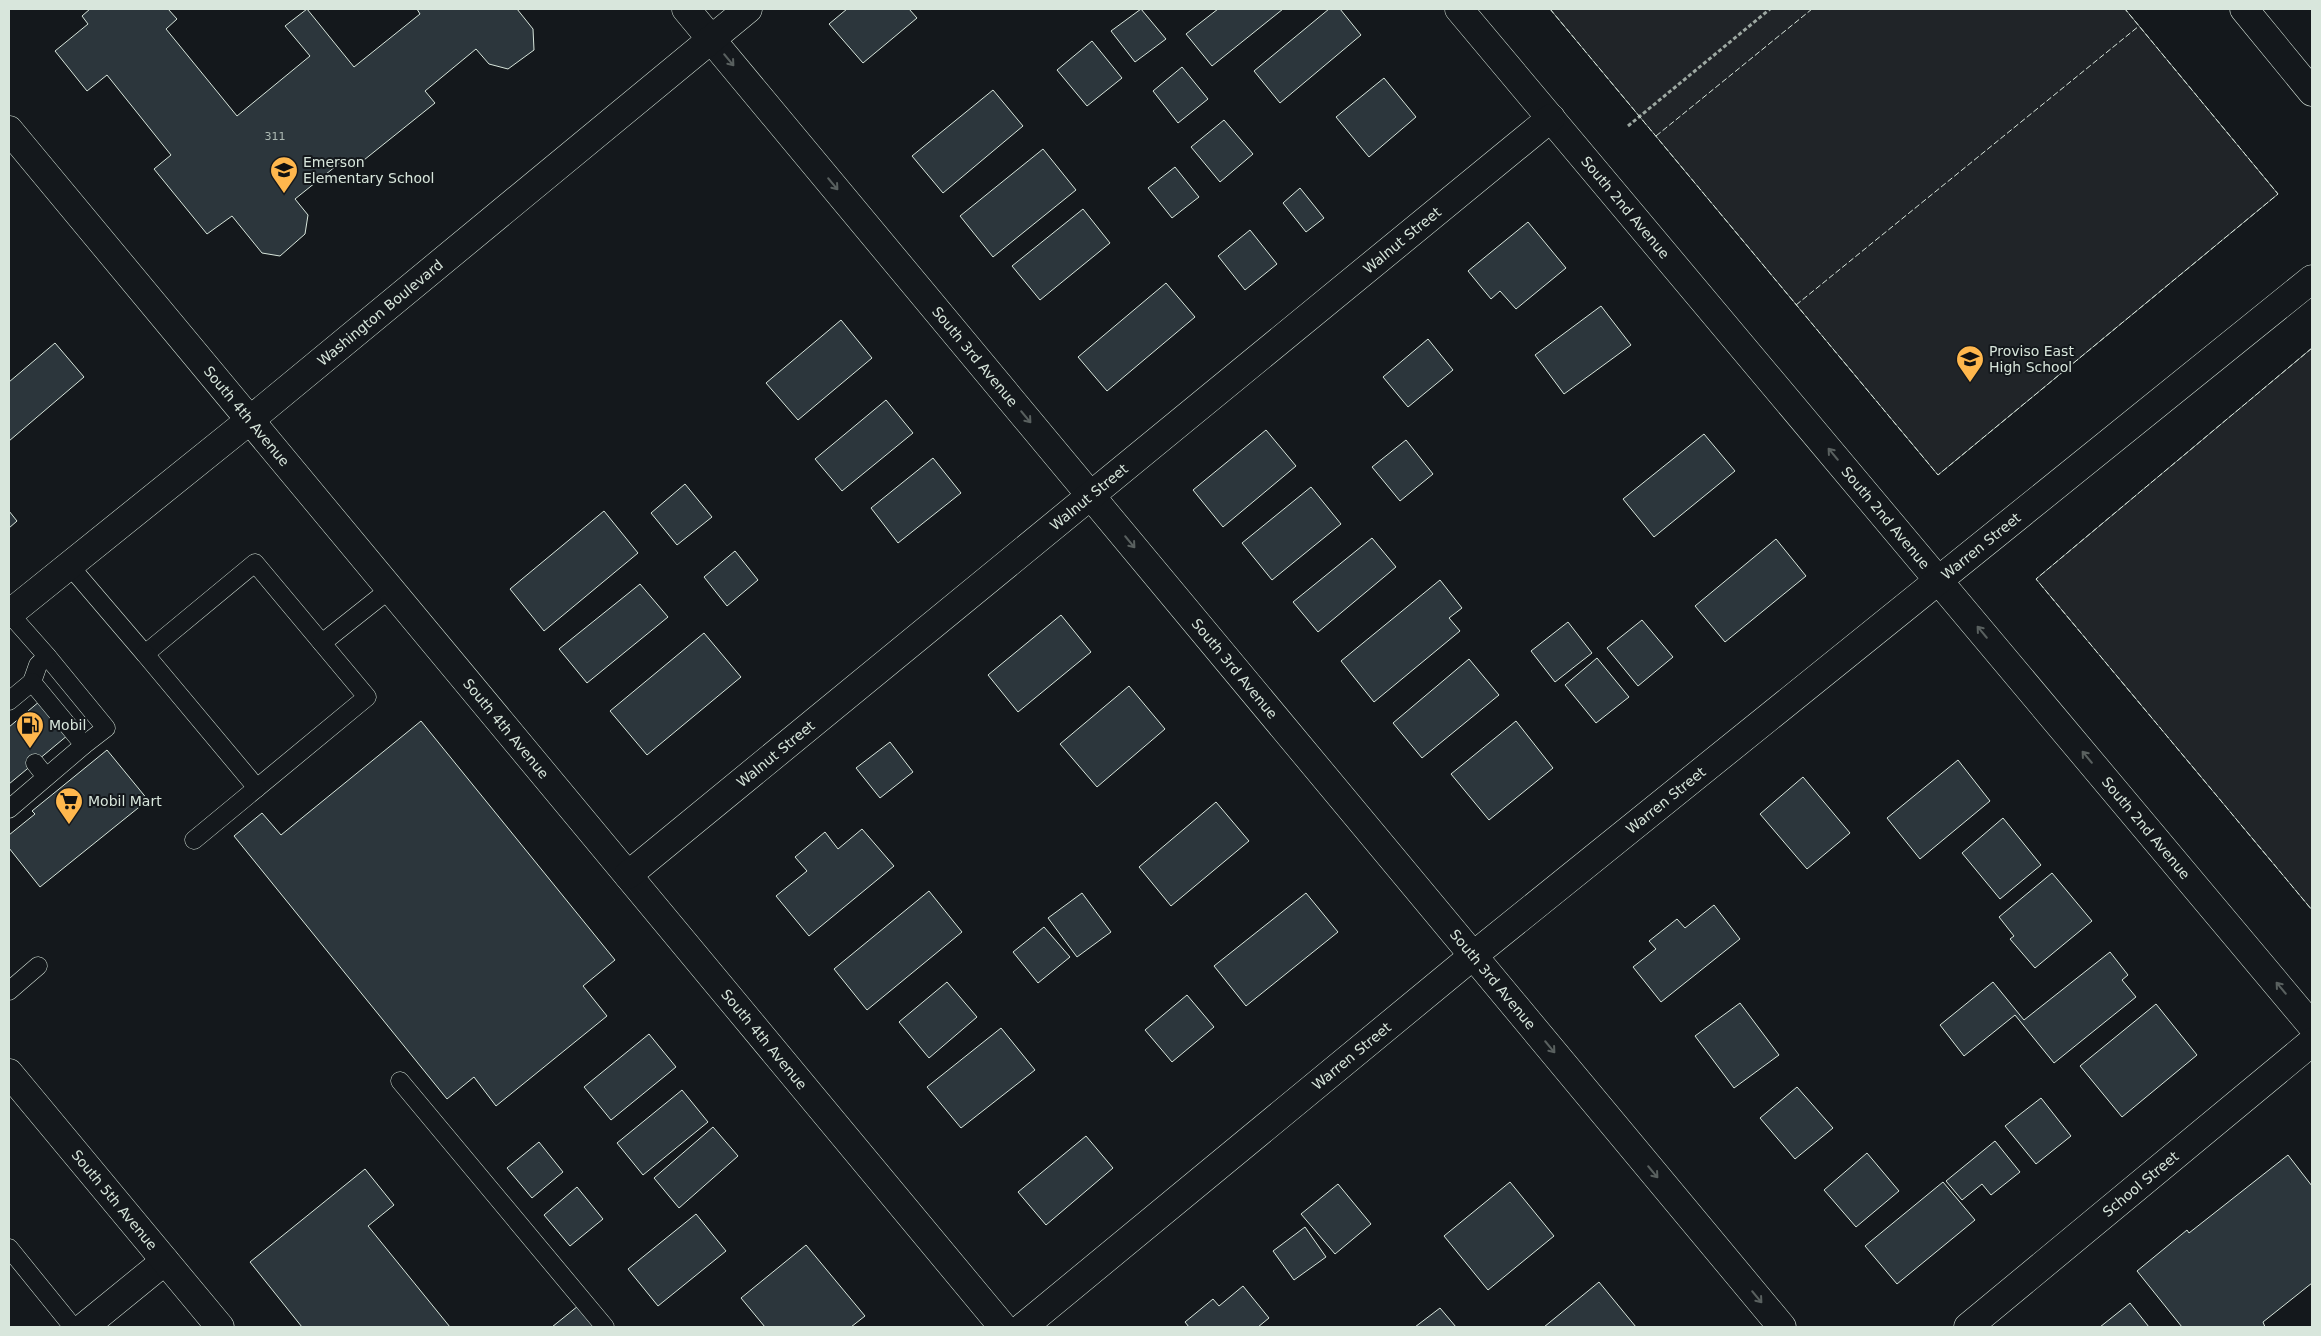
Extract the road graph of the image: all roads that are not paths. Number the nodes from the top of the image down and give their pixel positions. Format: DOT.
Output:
graph roads {
  1 [pos="686,9"];
  2 [pos="748,9"];
  3 [pos="1459,9"];
  4 [pos="2244,9"];
  5 [pos="711,39"];
  6 [pos="2312,92"];
  7 [pos="1551,118"];
  8 [pos="9,130"];
  9 [pos="2312,279"];
  10 [pos="250,420"];
  11 [pos="1091,495"];
  12 [pos="69,565"];
  13 [pos="1939,580"];
  14 [pos="390,589"];
  15 [pos="9,614"];
  16 [pos="322,643"];
  17 [pos="145,654"];
  18 [pos="47,656"];
  19 [pos="32,682"];
  20 [pos="9,701"];
  21 [pos="84,744"];
  22 [pos="35,763"];
  23 [pos="46,777"];
  24 [pos="257,788"];
  25 [pos="10,806"];
  26 [pos="194,840"];
  27 [pos="628,875"];
  28 [pos="1474,955"];
  29 [pos="38,966"];
  30 [pos="9,991"];
  31 [pos="2312,1026"];
  32 [pos="2312,1042"];
  33 [pos="9,1073"];
  34 [pos="400,1081"];
  35 [pos="9,1248"];
  36 [pos="165,1261"];
  37 [pos="73,1327"];
  38 [pos="84,1327"];
  39 [pos="220,1327"];
  40 [pos="605,1327"];
  41 [pos="1003,1327"];
  42 [pos="1023,1327"];
  43 [pos="1782,1327"];
  44 [pos="1968,1327"];
  1 -- 5 [label="street, South 3rd Avenue"];
  2 -- 5 [label="street, Washington Boulevard"];
  3 -- 7 [label="street, South 2nd Avenue"];
  4 -- 6 [label="street"];
  5 -- 10 [label="street, Washington Boulevard"];
  5 -- 11 [label="street, South 3rd Avenue, one-way"];
  7 -- 11 [label="street, Walnut Street"];
  13 -- 7 [label="street, South 2nd Avenue, one-way"];
  8 -- 10 [label="street, South 4th Avenue"];
  9 -- 13 [label="street, Warren Street"];
  10 -- 12 [label="street, Washington Boulevard"];
  10 -- 14 [label="street, South 4th Avenue"];
  11 -- 27 [label="street, Walnut Street"];
  11 -- 28 [label="street, South 3rd Avenue, one-way"];
  12 -- 15 [label="street, Washington Boulevard"];
  12 -- 17 [label="lane"];
  13 -- 28 [label="street, Warren Street"];
  31 -- 13 [label="street, South 2nd Avenue, one-way"];
  14 -- 16 [label="lane"];
  14 -- 27 [label="street, South 4th Avenue"];
  15 -- 18 [label="lane"];
  16 -- 17 [label="lane"];
  16 -- 24 [label="lane"];
  17 -- 24 [label="lane"];
  18 -- 19 [label="lane"];
  18 -- 21 [label="lane"];
  19 -- 20 [label="lane"];
  19 -- 21 [label="lane"];
  21 -- 23 [label="lane"];
  22 -- 23 [label="lane"];
  23 -- 25 [label="lane"];
  24 -- 26 [label="lane"];
  27 -- 41 [label="street, South 4th Avenue"];
  28 -- 42 [label="street, Warren Street"];
  28 -- 43 [label="street, South 3rd Avenue, one-way"];
  29 -- 30 [label="lane"];
  32 -- 44 [label="street, School Street"];
  33 -- 36 [label="street, South 5th Avenue"];
  34 -- 40 [label="lane"];
  35 -- 37 [label="lane"];
  36 -- 38 [label="street"];
  36 -- 39 [label="street, South 5th Avenue"];
}
